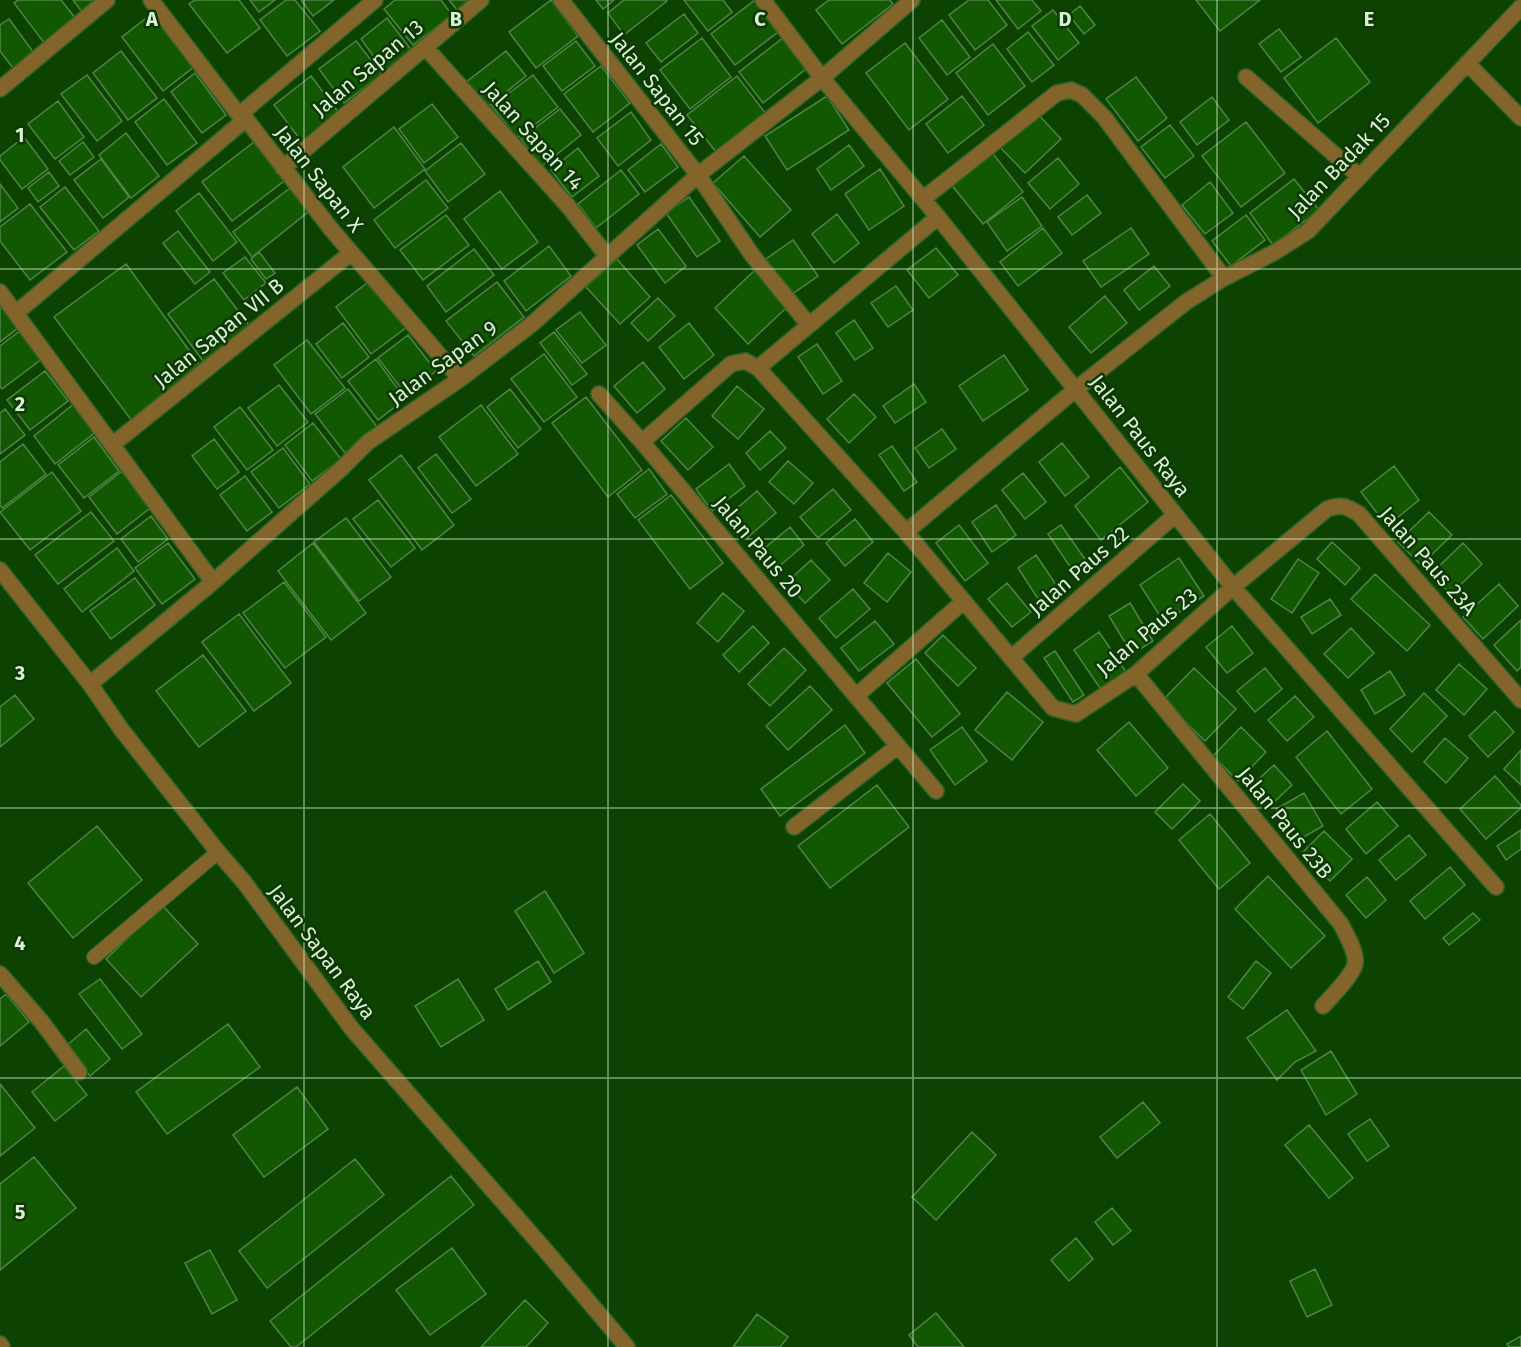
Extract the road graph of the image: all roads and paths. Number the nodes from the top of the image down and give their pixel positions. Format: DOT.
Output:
graph roads {
  1 [pos="107,0"];
  2 [pos="151,0"];
  3 [pos="375,0"];
  4 [pos="481,0"];
  5 [pos="561,0"];
  6 [pos="763,0"];
  7 [pos="912,0"];
  8 [pos="1521,7"];
  9 [pos="425,47"];
  10 [pos="1467,63"];
  11 [pos="1246,77"];
  12 [pos="822,78"];
  13 [pos="0,89"];
  14 [pos="243,117"];
  15 [pos="1521,118"];
  16 [pos="283,168"];
  17 [pos="698,175"];
  18 [pos="1359,176"];
  19 [pos="923,199"];
  20 [pos="938,217"];
  21 [pos="351,253"];
  22 [pos="608,256"];
  23 [pos="1224,279"];
  24 [pos="0,292"];
  25 [pos="16,313"];
  26 [pos="809,325"];
  27 [pos="758,368"];
  28 [pos="460,378"];
  29 [pos="1076,389"];
  30 [pos="599,394"];
  31 [pos="642,442"];
  32 [pos="112,446"];
  33 [pos="1175,515"];
  34 [pos="906,532"];
  35 [pos="0,570"];
  36 [pos="213,582"];
  37 [pos="1233,587"];
  38 [pos="964,601"];
  39 [pos="1011,658"];
  40 [pos="1136,674"];
  41 [pos="90,684"];
  42 [pos="856,696"];
  43 [pos="1521,700"];
  44 [pos="898,746"];
  45 [pos="936,791"];
  46 [pos="794,827"];
  47 [pos="218,852"];
  48 [pos="1496,886"];
  49 [pos="94,957"];
  50 [pos="0,974"];
  51 [pos="1323,1006"];
  52 [pos="79,1072"];
  53 [pos="627,1347"];
  1 -- 13 [label="street"];
  2 -- 14 [label="street, Jalan Sapan X"];
  3 -- 14 [label="street"];
  4 -- 9 [label="street, Jalan Sapan 13"];
  5 -- 17 [label="street, Jalan Sapan 15"];
  6 -- 12 [label="street, Jalan Paus Raya"];
  7 -- 12 [label="street, Jalan Sapan 9"];
  8 -- 10 [label="street, Jalan Badak 15"];
  9 -- 16 [label="street, Jalan Sapan 13"];
  9 -- 22 [label="street, Jalan Sapan 14"];
  10 -- 15 [label="street"];
  10 -- 18 [label="street, Jalan Badak 15"];
  11 -- 18 [label="street"];
  12 -- 17 [label="street, Jalan Sapan 9"];
  12 -- 19 [label="street, Jalan Paus Raya"];
  14 -- 16 [label="street, Jalan Sapan X"];
  14 -- 25 [label="street"];
  16 -- 21 [label="street, Jalan Sapan X"];
  17 -- 22 [label="street, Jalan Sapan 9"];
  17 -- 26 [label="street, Jalan Sapan 15"];
  18 -- 23 [label="street, Jalan Badak 15"];
  19 -- 20 [label="street, Jalan Paus Raya"];
  19 -- 23 [label="street"];
  20 -- 26 [label="street"];
  20 -- 29 [label="street, Jalan Paus Raya"];
  21 -- 28 [label="street, Jalan Sapan X"];
  21 -- 32 [label="street, Jalan Sapan VII B"];
  22 -- 28 [label="street, Jalan Sapan 9"];
  23 -- 29 [label="street, Jalan Badak 15"];
  24 -- 25 [label="street"];
  25 -- 32 [label="street"];
  26 -- 27 [label="street"];
  27 -- 31 [label="street"];
  27 -- 34 [label="street"];
  28 -- 36 [label="street, Jalan Sapan 9"];
  29 -- 33 [label="street, Jalan Paus Raya"];
  29 -- 34 [label="street, Jalan Badak 15"];
  30 -- 31 [label="street, Jalan Paus 20"];
  31 -- 42 [label="street, Jalan Paus 20"];
  32 -- 36 [label="street"];
  33 -- 37 [label="street, Jalan Paus Raya"];
  33 -- 39 [label="street, Jalan Paus 22"];
  34 -- 38 [label="street"];
  35 -- 41 [label="street, Jalan Sapan Raya"];
  36 -- 41 [label="street, Jalan Sapan 9"];
  37 -- 40 [label="street, Jalan Paus 23"];
  37 -- 43 [label="street, Jalan Paus 23A"];
  37 -- 48 [label="street, Jalan Paus Raya"];
  38 -- 39 [label="street"];
  38 -- 42 [label="street"];
  39 -- 40 [label="street, Jalan Paus 23"];
  40 -- 51 [label="street, Jalan Paus 23B"];
  41 -- 47 [label="street, Jalan Sapan Raya"];
  42 -- 44 [label="street, Jalan Paus 20"];
  44 -- 45 [label="street, Jalan Paus 20"];
  44 -- 46 [label="street"];
  47 -- 49 [label="lane"];
  47 -- 53 [label="street, Jalan Sapan Raya"];
  50 -- 52 [label="street"];
}
